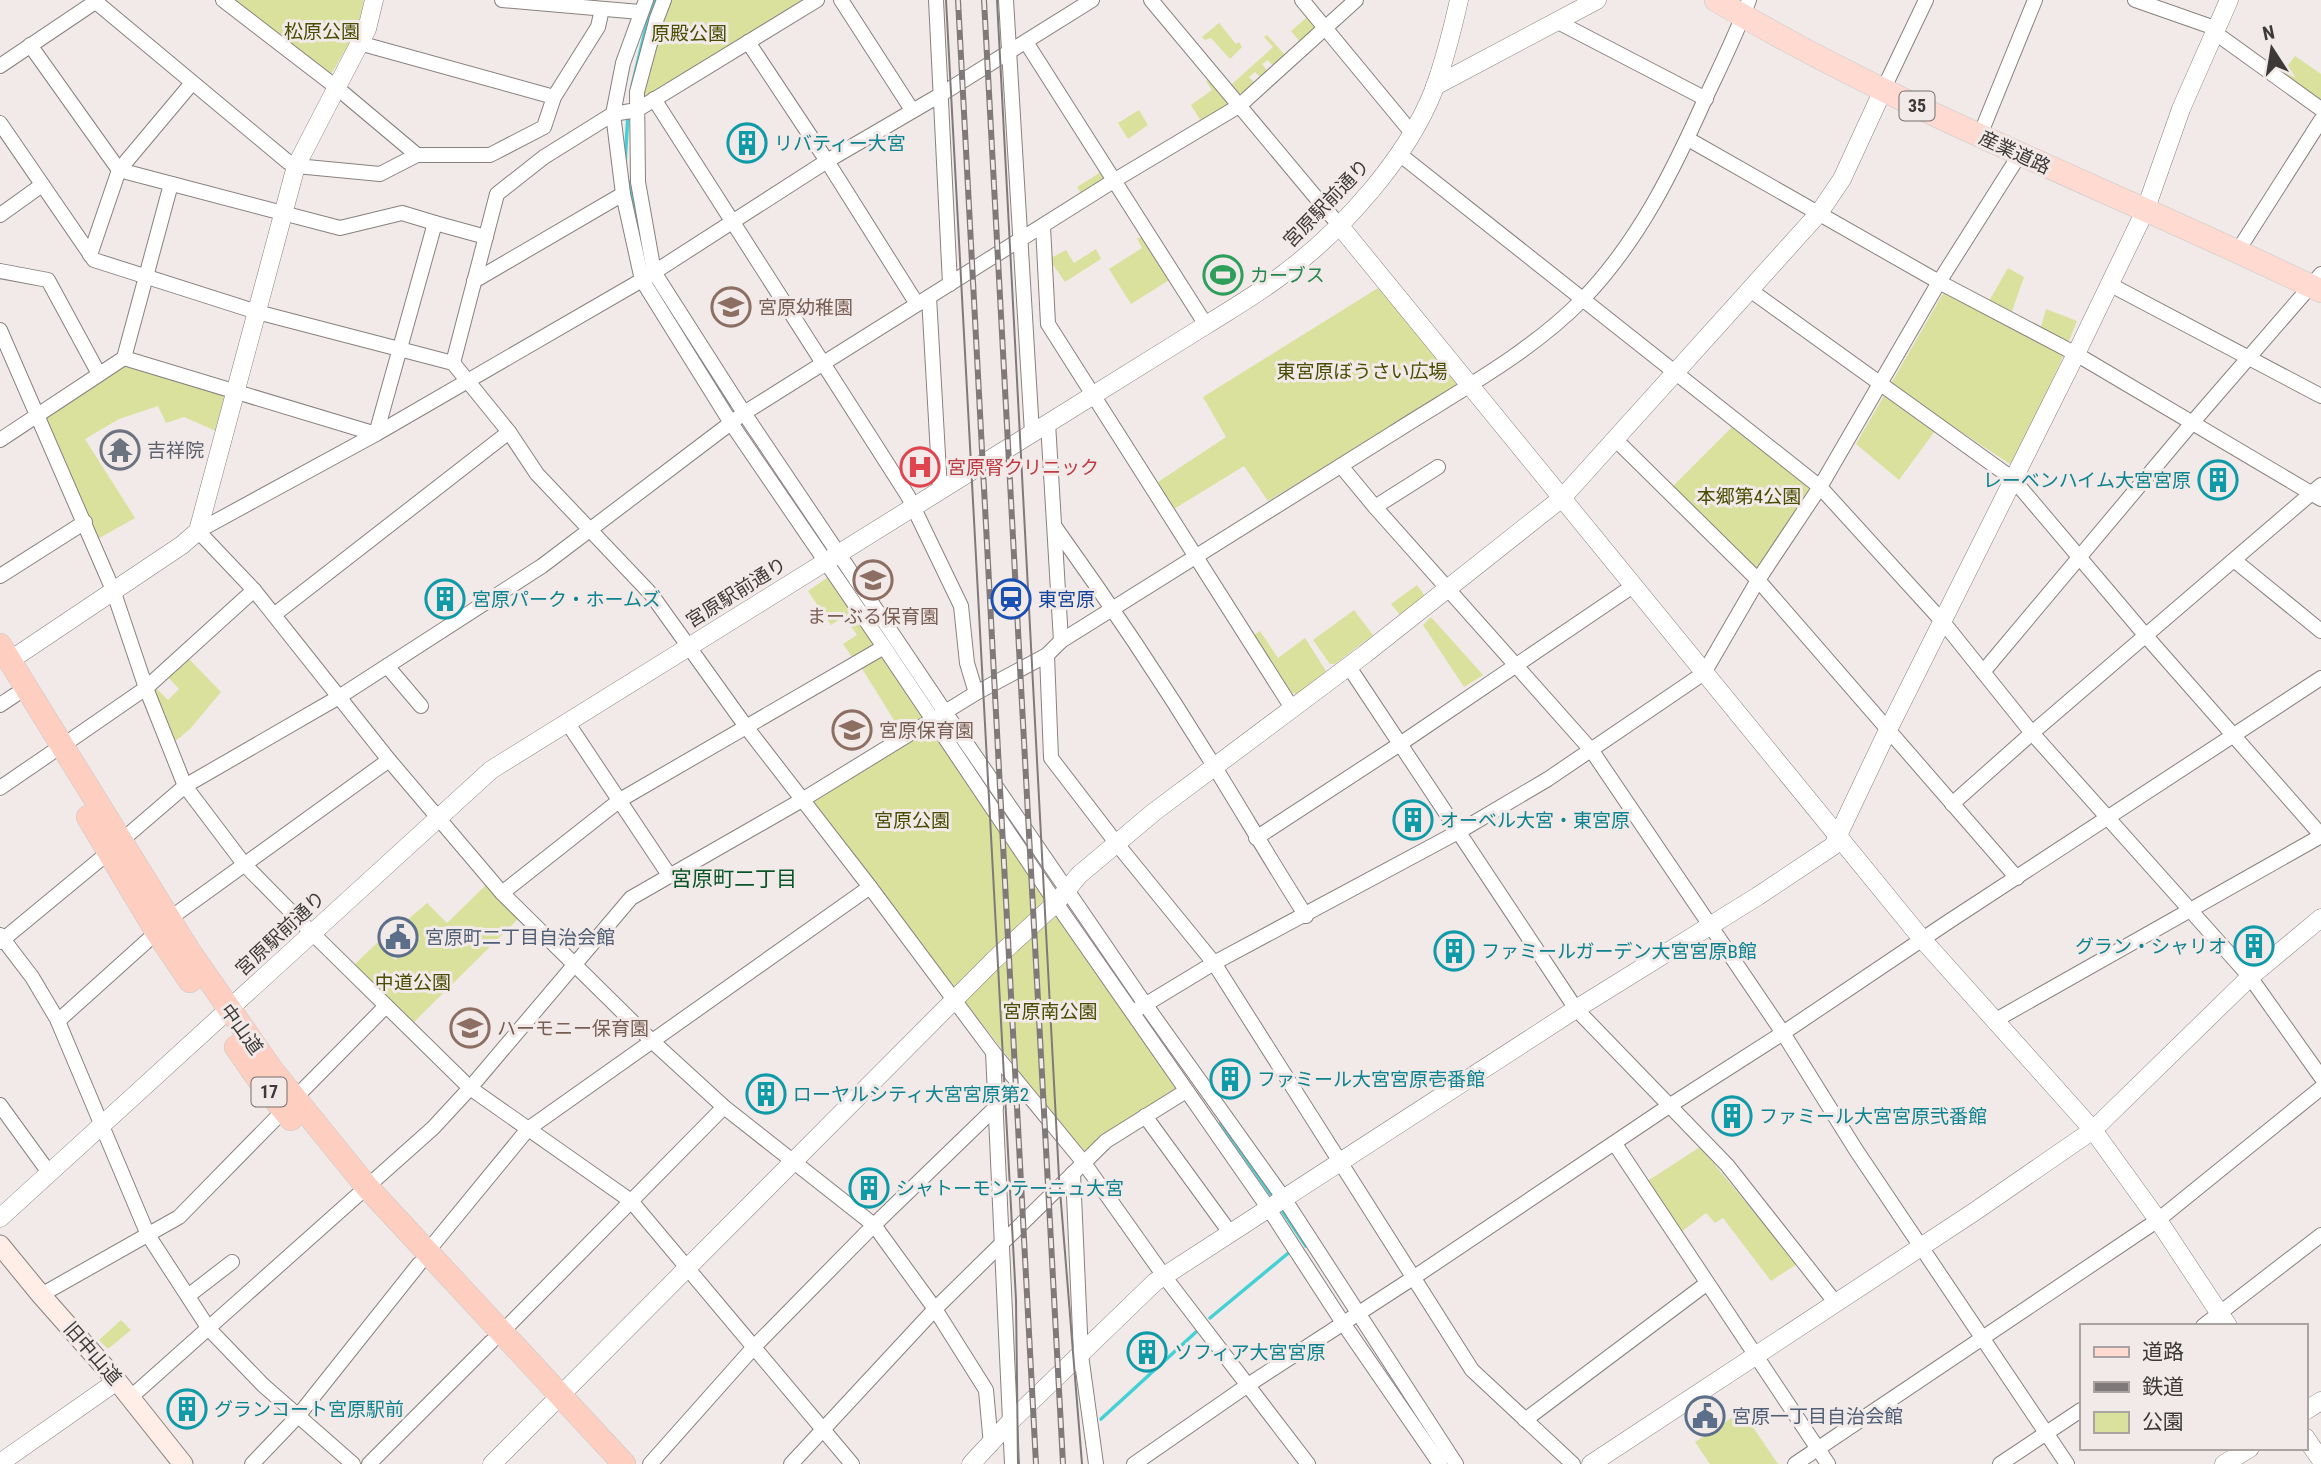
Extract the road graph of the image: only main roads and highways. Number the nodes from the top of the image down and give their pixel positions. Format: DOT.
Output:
graph roads {
  1 [pos="1716,0"];
  2 [pos="1746,8"];
  3 [pos="2318,284"];
  4 [pos="2,661"];
  5 [pos="8,700"];
  6 [pos="57,750"];
  7 [pos="0,1245"];
  8 [pos="555,1401"];
  9 [pos="183,1464"];
  10 [pos="604,1464"];
  11 [pos="624,1464"];
  1 -- 2 [label="main road, 産業道路 / 35"];
  2 -- 3 [label="main road, 産業道路 / 35"];
  4 -- 5 [label="highway, 中山道 / 17"];
  4 -- 6 [label="highway, 中山道 / 17"];
  5 -- 6 [label="highway, 中山道 / 17"];
  6 -- 8 [label="highway, 中山道 / 17"];
  7 -- 9 [label="main road, 旧中山道"];
  8 -- 10 [label="highway, 中山道 / 17"];
  8 -- 11 [label="highway, 中山道 / 17"];
}
